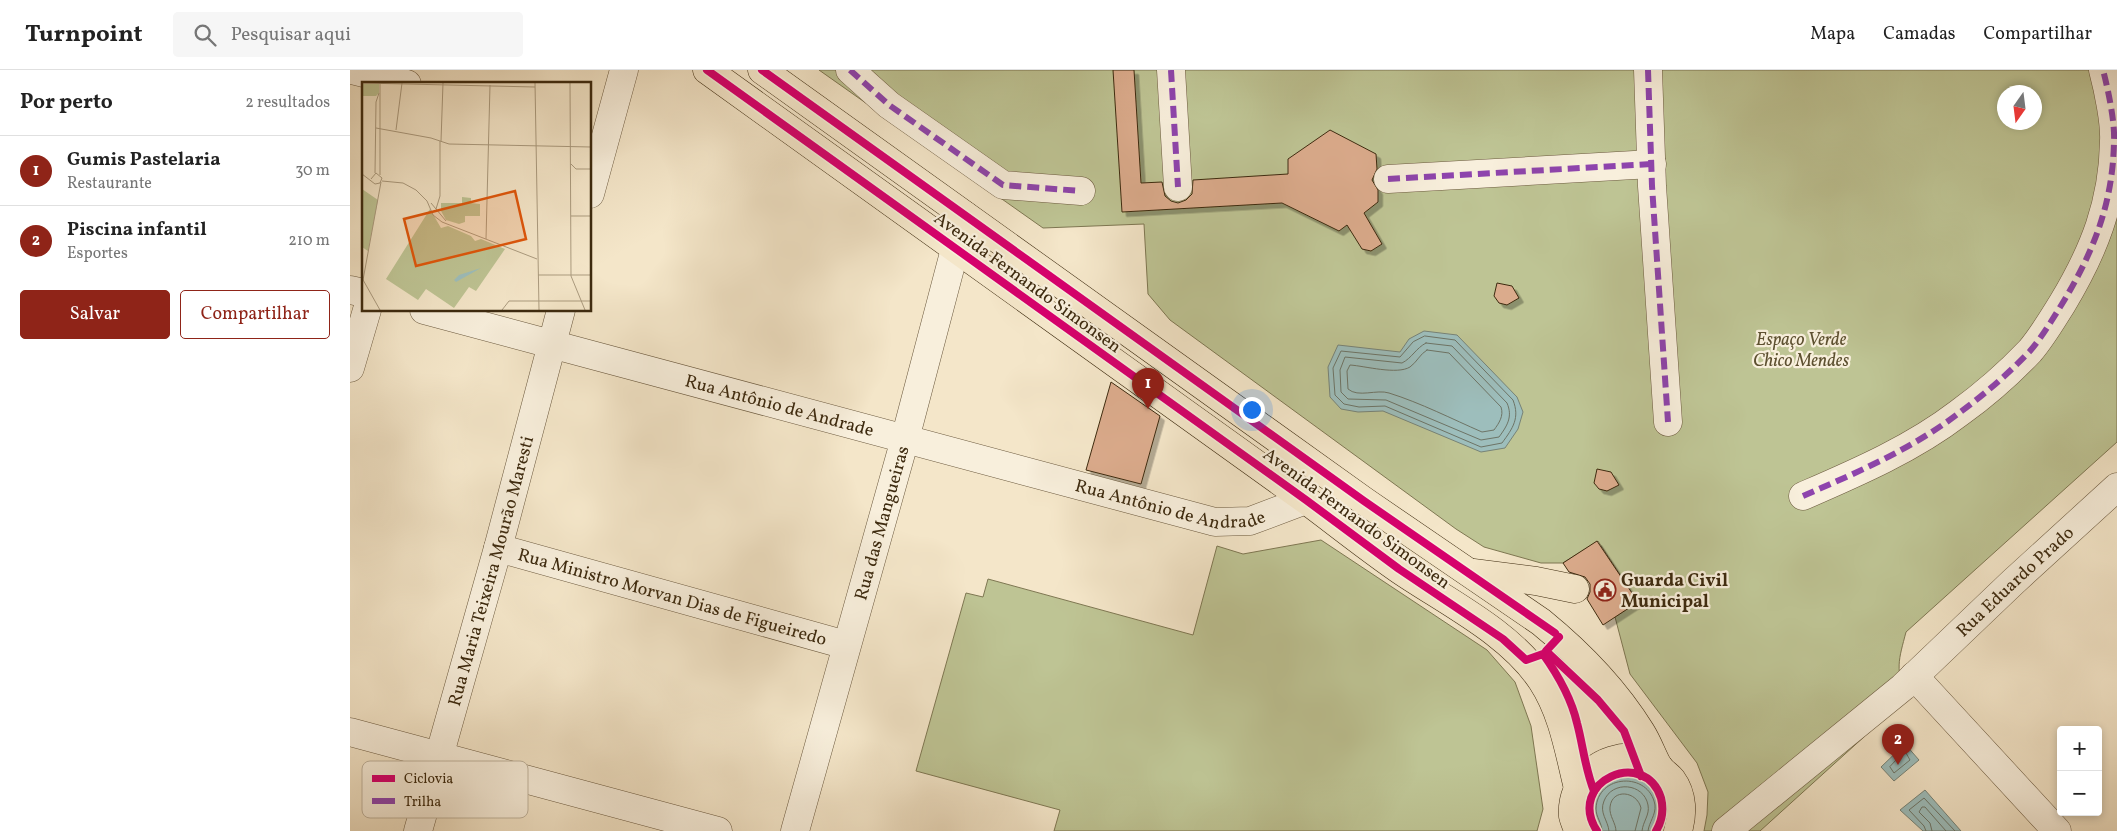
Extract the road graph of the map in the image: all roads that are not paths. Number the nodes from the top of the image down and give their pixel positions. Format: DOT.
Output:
graph roads {
  1 [pos="352,70"];
  2 [pos="624,70"];
  3 [pos="707,70"];
  4 [pos="762,70"];
  5 [pos="850,70"];
  6 [pos="1171,70"];
  7 [pos="1648,70"];
  8 [pos="2103,70"];
  9 [pos="399,82"];
  10 [pos="598,131"];
  11 [pos="1652,164"];
  12 [pos="1388,179"];
  13 [pos="591,186"];
  14 [pos="1178,187"];
  15 [pos="1081,191"];
  16 [pos="964,214"];
  17 [pos="955,248"];
  18 [pos="367,311"];
  19 [pos="428,311"];
  20 [pos="561,311"];
  21 [pos="552,346"];
  22 [pos="350,368"];
  23 [pos="1668,422"];
  24 [pos="905,439"];
  25 [pos="2117,487"];
  26 [pos="1802,496"];
  27 [pos="1306,500"];
  28 [pos="498,548"];
  29 [pos="1469,572"];
  30 [pos="1575,589"];
  31 [pos="846,645"];
  32 [pos="1914,676"];
  33 [pos="350,732"];
  34 [pos="439,756"];
  35 [pos="438,761"];
  36 [pos="458,761"];
  37 [pos="1659,767"];
  38 [pos="528,780"];
  39 [pos="1578,788"];
  40 [pos="422,818"];
  41 [pos="418,831"];
  42 [pos="718,831"];
  43 [pos="795,831"];
  44 [pos="1578,831"];
  45 [pos="1678,831"];
  46 [pos="1726,831"];
  47 [pos="2057,831"];
  1 -- 9 [label="street"];
  2 -- 10 [label="street"];
  3 -- 17 [label="main road, Avenida Fernando Simonsen"];
  4 -- 16 [label="main road, Avenida Fernando Simonsen"];
  5 -- 15 [label="street"];
  6 -- 14 [label="street"];
  7 -- 11 [label="street"];
  8 -- 26 [label="street"];
  10 -- 13 [label="street"];
  11 -- 12 [label="street"];
  11 -- 23 [label="street"];
  16 -- 17 [label="street, Rua das Mangueiras"];
  16 -- 29 [label="main road, Avenida Fernando Simonsen"];
  17 -- 24 [label="street, Rua das Mangueiras"];
  17 -- 27 [label="main road, Avenida Fernando Simonsen"];
  18 -- 22 [label="street"];
  19 -- 21 [label="street, Rua Antônio de Andrade"];
  20 -- 21 [label="street, Rua Maria Teixeira Mourão Maresti"];
  21 -- 24 [label="street, Rua Antônio de Andrade"];
  21 -- 28 [label="street, Rua Maria Teixeira Mourão Maresti"];
  24 -- 27 [label="street, Rua Antônio de Andrade"];
  24 -- 31 [label="street, Rua das Mangueiras"];
  25 -- 32 [label="street, Rua Eduardo Prado"];
  27 -- 39 [label="main road, Avenida Fernando Simonsen"];
  28 -- 31 [label="street, Rua Ministro Morvan Dias de Figueiredo"];
  28 -- 34 [label="street, Rua Maria Teixeira Mourão Maresti"];
  29 -- 30 [label="main road"];
  29 -- 37 [label="main road, Avenida Fernando Simonsen"];
  31 -- 43 [label="street, Rua das Mangueiras"];
  32 -- 46 [label="street, Rua Eduardo Prado"];
  32 -- 47 [label="street"];
  33 -- 34 [label="street"];
  34 -- 35 [label="street, Rua Maria Teixeira Mourão Maresti"];
  34 -- 36 [label="street"];
  37 -- 39 [label="main road"];
  37 -- 45 [label="main road, Avenida Fernando Simonsen"];
  38 -- 42 [label="street"];
  39 -- 44 [label="main road, Avenida Fernando Simonsen"];
  40 -- 41 [label="street, Rua Maria Teixeira Mourão Maresti"];
}
